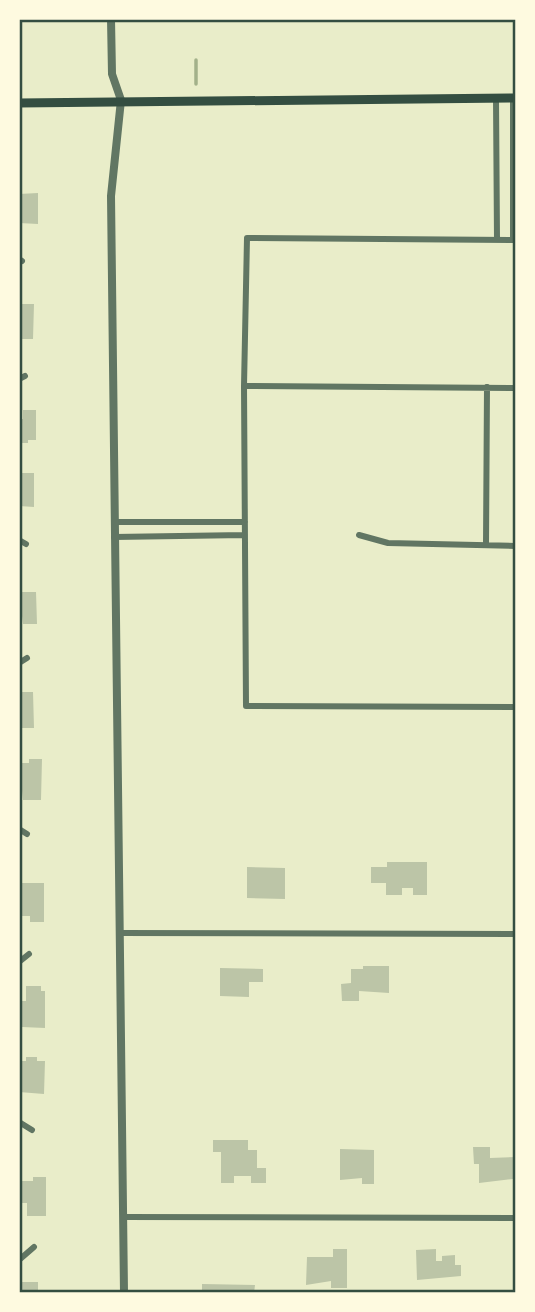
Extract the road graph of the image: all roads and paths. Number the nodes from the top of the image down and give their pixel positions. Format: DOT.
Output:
graph roads {
  1 [pos="111,19"];
  2 [pos="496,98"];
  3 [pos="514,98"];
  4 [pos="121,100"];
  5 [pos="19,103"];
  6 [pos="497,240"];
  7 [pos="514,240"];
  8 [pos="244,386"];
  9 [pos="487,387"];
  10 [pos="516,387"];
  11 [pos="114,522"];
  12 [pos="245,522"];
  13 [pos="245,535"];
  14 [pos="359,535"];
  15 [pos="114,537"];
  16 [pos="486,545"];
  17 [pos="516,546"];
  18 [pos="27,658"];
  19 [pos="19,663"];
  20 [pos="516,707"];
  21 [pos="19,829"];
  22 [pos="27,834"];
  23 [pos="118,933"];
  24 [pos="516,934"];
  25 [pos="29,954"];
  26 [pos="19,962"];
  27 [pos="19,1122"];
  28 [pos="32,1130"];
  29 [pos="123,1217"];
  30 [pos="516,1218"];
  31 [pos="34,1248"];
  32 [pos="19,1261"];
  33 [pos="124,1293"];
  1 -- 4 [label="street"];
  2 -- 3 [label="main road"];
  2 -- 4 [label="main road"];
  2 -- 6 [label="street"];
  3 -- 7 [label="street"];
  4 -- 5 [label="main road"];
  4 -- 11 [label="street"];
  6 -- 7 [label="street"];
  6 -- 8 [label="street"];
  8 -- 9 [label="street"];
  8 -- 12 [label="street"];
  9 -- 10 [label="street"];
  9 -- 16 [label="street"];
  11 -- 12 [label="street"];
  11 -- 15 [label="street"];
  12 -- 13 [label="street"];
  13 -- 15 [label="street"];
  13 -- 20 [label="street"];
  14 -- 16 [label="street"];
  15 -- 23 [label="street"];
  16 -- 17 [label="street"];
  18 -- 19 [label="street"];
  21 -- 22 [label="street"];
  23 -- 24 [label="street"];
  23 -- 29 [label="street"];
  25 -- 26 [label="street"];
  27 -- 28 [label="street"];
  29 -- 30 [label="street"];
  29 -- 33 [label="street"];
  31 -- 32 [label="street"];
}
